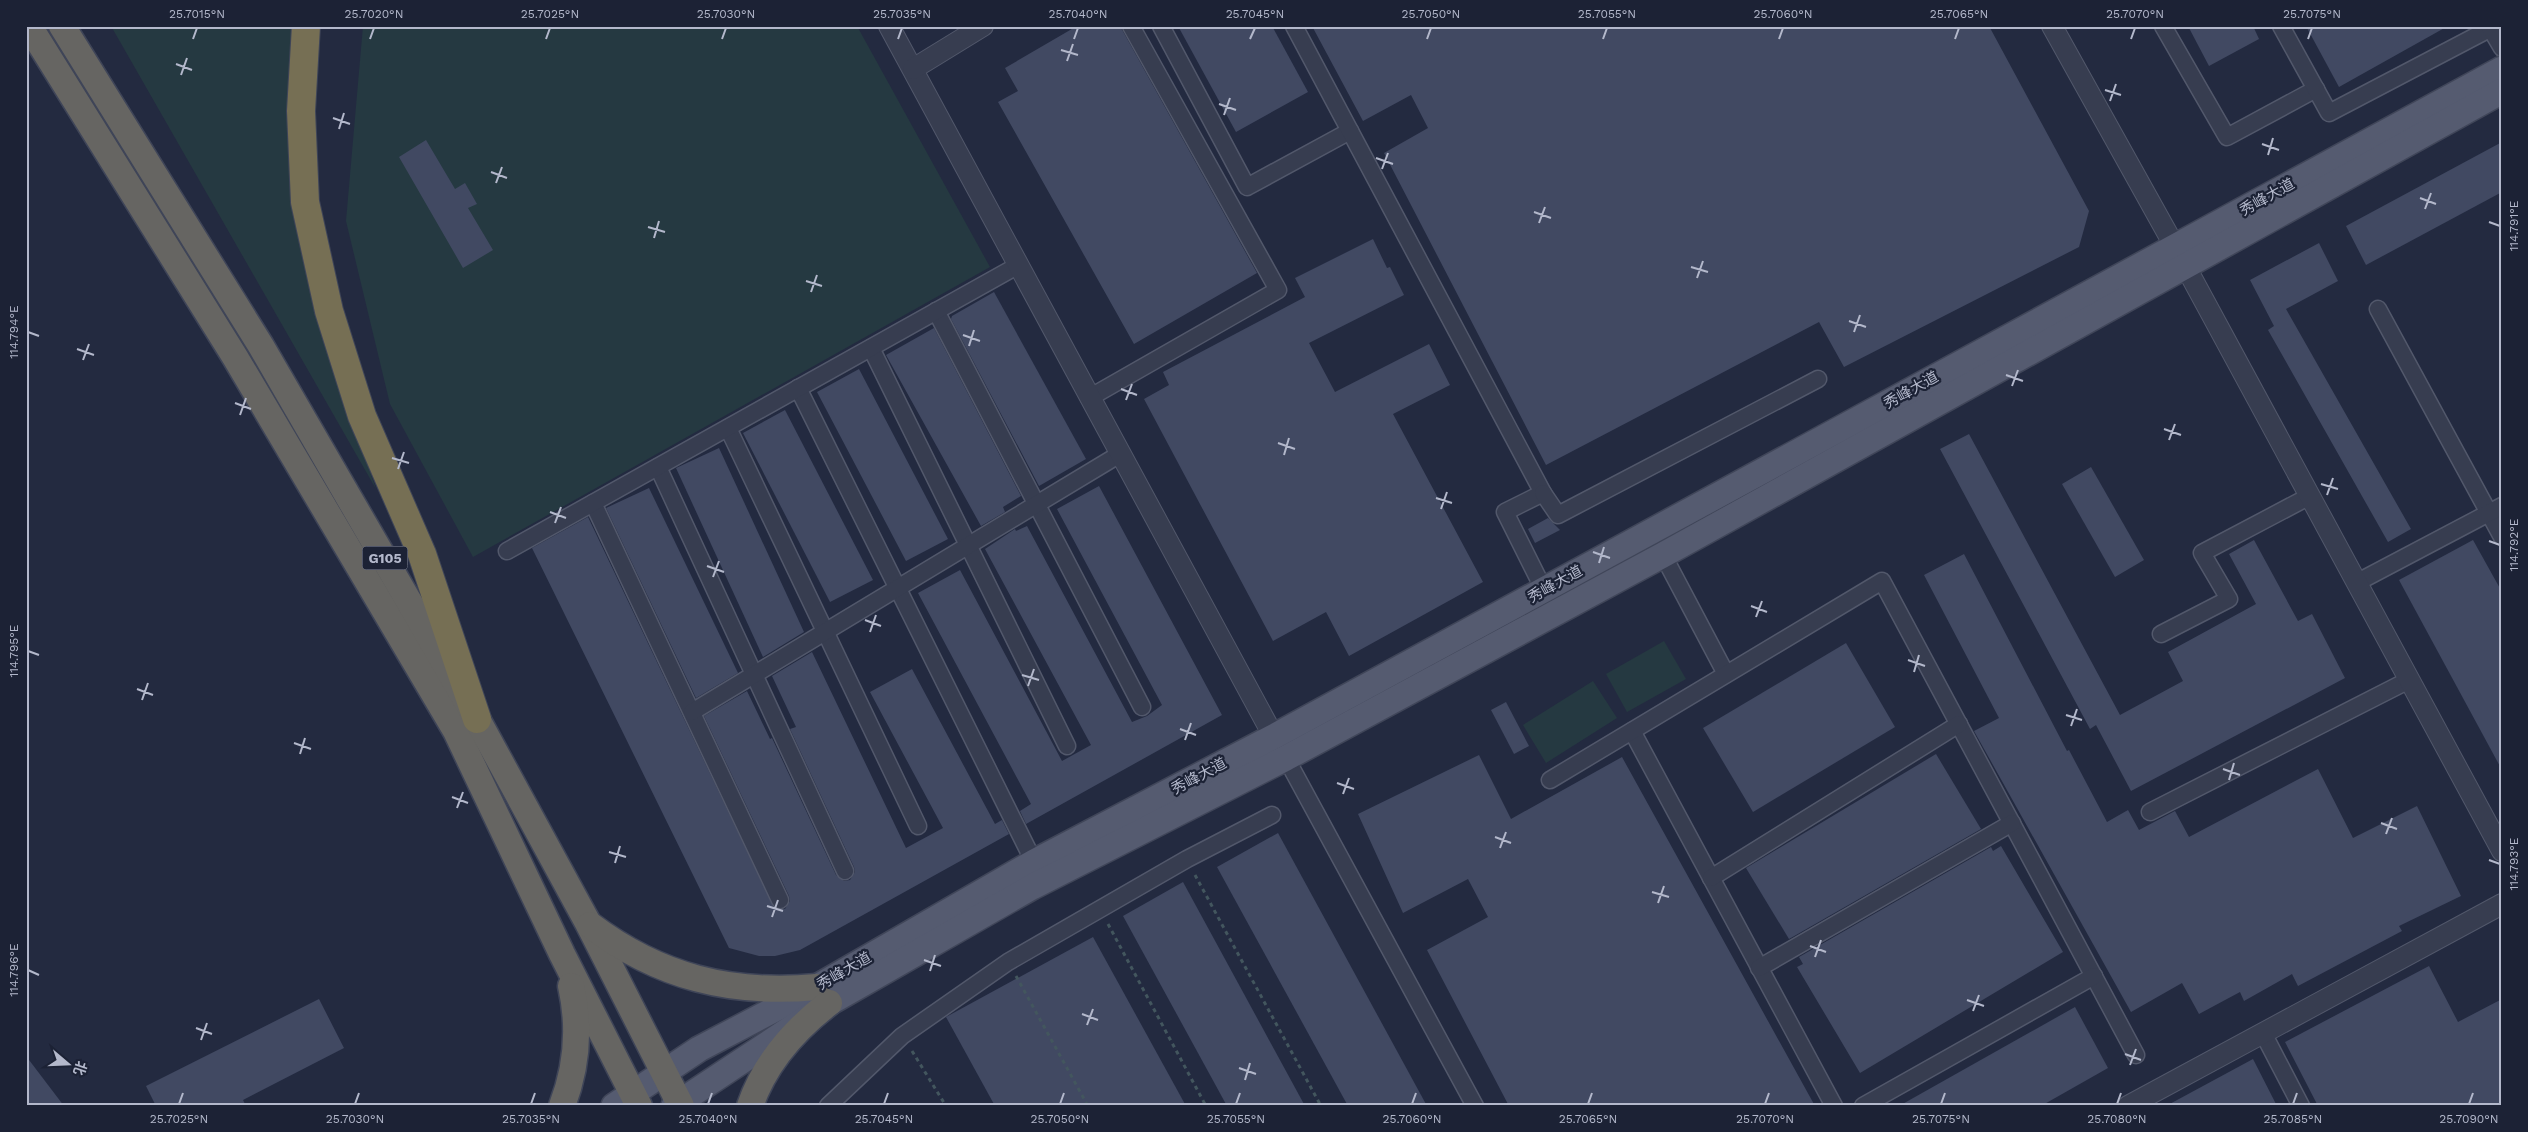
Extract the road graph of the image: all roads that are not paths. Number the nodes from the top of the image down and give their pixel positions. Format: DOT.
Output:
graph roads {
  1 [pos="62,26"];
  2 [pos="306,26"];
  3 [pos="889,26"];
  4 [pos="983,26"];
  5 [pos="1131,26"];
  6 [pos="1161,26"];
  7 [pos="1294,26"];
  8 [pos="2052,26"];
  9 [pos="2164,26"];
  10 [pos="2281,26"];
  11 [pos="2492,27"];
  12 [pos="29,28"];
  13 [pos="2502,48"];
  14 [pos="913,69"];
  15 [pos="2502,69"];
  16 [pos="2316,89"];
  17 [pos="2502,91"];
  18 [pos="1350,131"];
  19 [pos="2180,256"];
  20 [pos="1017,266"];
  21 [pos="2378,309"];
  22 [pos="936,311"];
  23 [pos="871,348"];
  24 [pos="1818,379"];
  25 [pos="798,388"];
  26 [pos="1089,398"];
  27 [pos="728,428"];
  28 [pos="1120,454"];
  29 [pos="658,467"];
  30 [pos="1543,493"];
  31 [pos="2310,496"];
  32 [pos="593,503"];
  33 [pos="1036,504"];
  34 [pos="2495,510"];
  35 [pos="2502,537"];
  36 [pos="968,546"];
  37 [pos="507,551"];
  38 [pos="1663,554"];
  39 [pos="2356,583"];
  40 [pos="897,588"];
  41 [pos="1544,590"];
  42 [pos="825,632"];
  43 [pos="2162,634"];
  44 [pos="1726,674"];
  45 [pos="754,675"];
  46 [pos="2409,680"];
  47 [pos="1142,707"];
  48 [pos="692,712"];
  49 [pos="477,719"];
  50 [pos="1959,724"];
  51 [pos="1632,731"];
  52 [pos="1275,736"];
  53 [pos="1067,746"];
  54 [pos="1286,758"];
  55 [pos="1550,780"];
  56 [pos="2150,812"];
  57 [pos="1272,815"];
  58 [pos="2012,823"];
  59 [pos="918,826"];
  60 [pos="2502,851"];
  61 [pos="1034,862"];
  62 [pos="845,871"];
  63 [pos="1711,878"];
  64 [pos="780,900"];
  65 [pos="2502,904"];
  66 [pos="588,924"];
  67 [pos="562,954"];
  68 [pos="1759,968"];
  69 [pos="2094,976"];
  70 [pos="823,995"];
  71 [pos="2263,1033"];
  72 [pos="2136,1055"];
  73 [pos="663,1072"];
  74 [pos="628,1101"];
  75 [pos="678,1105"];
  76 [pos="562,1106"];
  77 [pos="750,1106"];
  78 [pos="828,1106"];
  79 [pos="1475,1106"];
  80 [pos="1834,1106"];
  81 [pos="1863,1106"];
  82 [pos="2128,1106"];
  83 [pos="2301,1106"];
  1 -- 49 [label="highway, G105"];
  2 -- 49 [label="highway"];
  3 -- 14 [label="street"];
  4 -- 14 [label="street"];
  5 -- 26 [label="street"];
  6 -- 18 [label="street"];
  7 -- 18 [label="street"];
  8 -- 19 [label="street"];
  9 -- 16 [label="street"];
  10 -- 16 [label="street"];
  11 -- 13 [label="street"];
  11 -- 16 [label="street"];
  12 -- 67 [label="highway, G105"];
  14 -- 20 [label="street"];
  15 -- 19 [label="main road, 秀峰大道"];
  17 -- 19 [label="main road, 秀峰大道"];
  18 -- 30 [label="street"];
  19 -- 31 [label="street"];
  19 -- 38 [label="main road, 秀峰大道"];
  19 -- 41 [label="main road, 秀峰大道"];
  20 -- 22 [label="street"];
  20 -- 26 [label="street"];
  21 -- 34 [label="street"];
  22 -- 23 [label="street"];
  22 -- 33 [label="street"];
  23 -- 25 [label="street"];
  23 -- 36 [label="street"];
  24 -- 30 [label="street"];
  25 -- 27 [label="street"];
  25 -- 40 [label="street"];
  26 -- 28 [label="street"];
  27 -- 29 [label="street"];
  27 -- 42 [label="street"];
  28 -- 33 [label="street"];
  28 -- 52 [label="street"];
  29 -- 32 [label="street"];
  29 -- 45 [label="street"];
  30 -- 41 [label="street"];
  31 -- 39 [label="street"];
  31 -- 43 [label="street"];
  32 -- 37 [label="street"];
  32 -- 48 [label="street"];
  33 -- 36 [label="street"];
  33 -- 47 [label="street"];
  34 -- 35 [label="street"];
  34 -- 39 [label="street"];
  36 -- 40 [label="street"];
  36 -- 53 [label="street"];
  38 -- 44 [label="street"];
  38 -- 54 [label="main road, 秀峰大道"];
  39 -- 46 [label="street"];
  40 -- 42 [label="street"];
  40 -- 61 [label="street"];
  41 -- 52 [label="main road, 秀峰大道"];
  42 -- 45 [label="street"];
  42 -- 59 [label="street"];
  44 -- 50 [label="street"];
  44 -- 51 [label="street"];
  45 -- 48 [label="street"];
  45 -- 62 [label="street"];
  46 -- 56 [label="street"];
  46 -- 60 [label="street"];
  48 -- 64 [label="street"];
  49 -- 66 [label="highway, G105"];
  50 -- 58 [label="street"];
  50 -- 63 [label="street"];
  51 -- 55 [label="street"];
  51 -- 63 [label="street"];
  52 -- 54 [label="street"];
  52 -- 61 [label="main road, 秀峰大道"];
  54 -- 70 [label="main road, 秀峰大道"];
  54 -- 79 [label="street"];
  57 -- 78 [label="street"];
  58 -- 68 [label="street"];
  58 -- 69 [label="street"];
  61 -- 70 [label="main road, 秀峰大道"];
  63 -- 68 [label="street"];
  65 -- 71 [label="street"];
  66 -- 70 [label="highway"];
  66 -- 73 [label="highway, G105"];
  67 -- 74 [label="highway, G105"];
  67 -- 76 [label="highway"];
  68 -- 80 [label="street"];
  69 -- 72 [label="street"];
  69 -- 81 [label="street"];
  70 -- 73 [label="main road, 秀峰大道"];
  70 -- 75 [label="main road, 秀峰大道"];
  70 -- 77 [label="highway"];
  71 -- 82 [label="street"];
  71 -- 83 [label="street"];
  73 -- 74 [label="main road, 秀峰大道"];
  73 -- 75 [label="highway, G105"];
}
